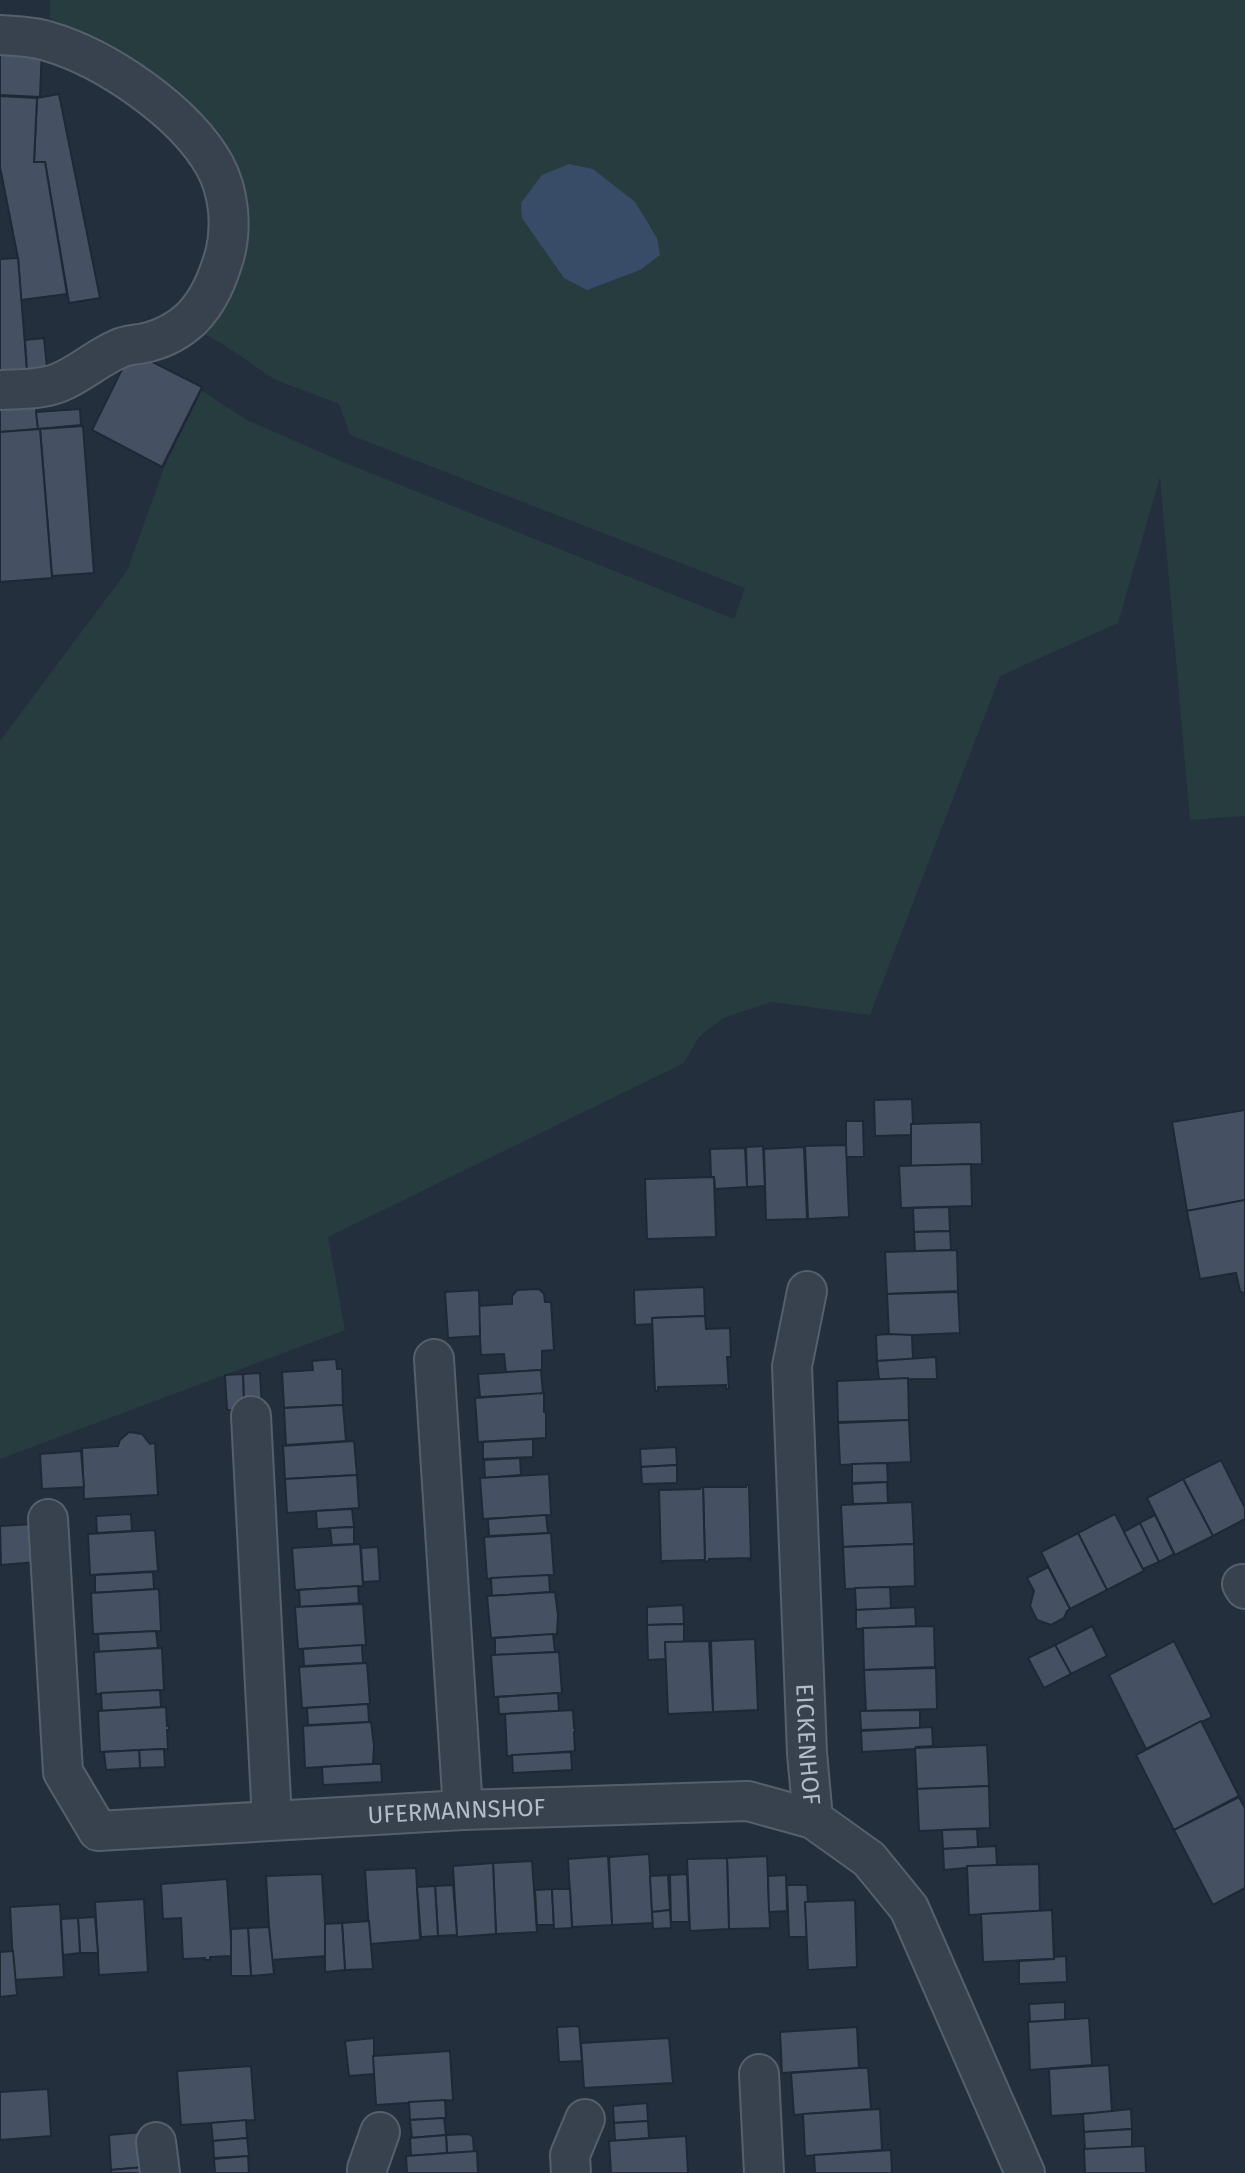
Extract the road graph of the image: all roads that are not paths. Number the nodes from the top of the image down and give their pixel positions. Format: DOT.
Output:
graph roads {
  1 [pos="0,35"];
  2 [pos="0,390"];
  3 [pos="807,1291"];
  4 [pos="434,1359"];
  5 [pos="251,1416"];
  6 [pos="48,1519"];
  7 [pos="463,1811"];
  8 [pos="813,1819"];
  9 [pos="272,1820"];
  10 [pos="759,2074"];
  11 [pos="585,2119"];
  12 [pos="380,2132"];
  13 [pos="367,2173"];
  14 [pos="571,2173"];
  15 [pos="764,2173"];
  16 [pos="1025,2173"];
  1 -- 2 [label="street"];
  3 -- 8 [label="street, EICKENHOF"];
  4 -- 7 [label="street"];
  5 -- 9 [label="street"];
  6 -- 9 [label="street, UFERMANNSHOF"];
  7 -- 8 [label="street, UFERMANNSHOF"];
  7 -- 9 [label="street, UFERMANNSHOF"];
  8 -- 16 [label="street, EICKENHOF"];
  10 -- 15 [label="street"];
  11 -- 14 [label="street"];
  12 -- 13 [label="street"];
}
